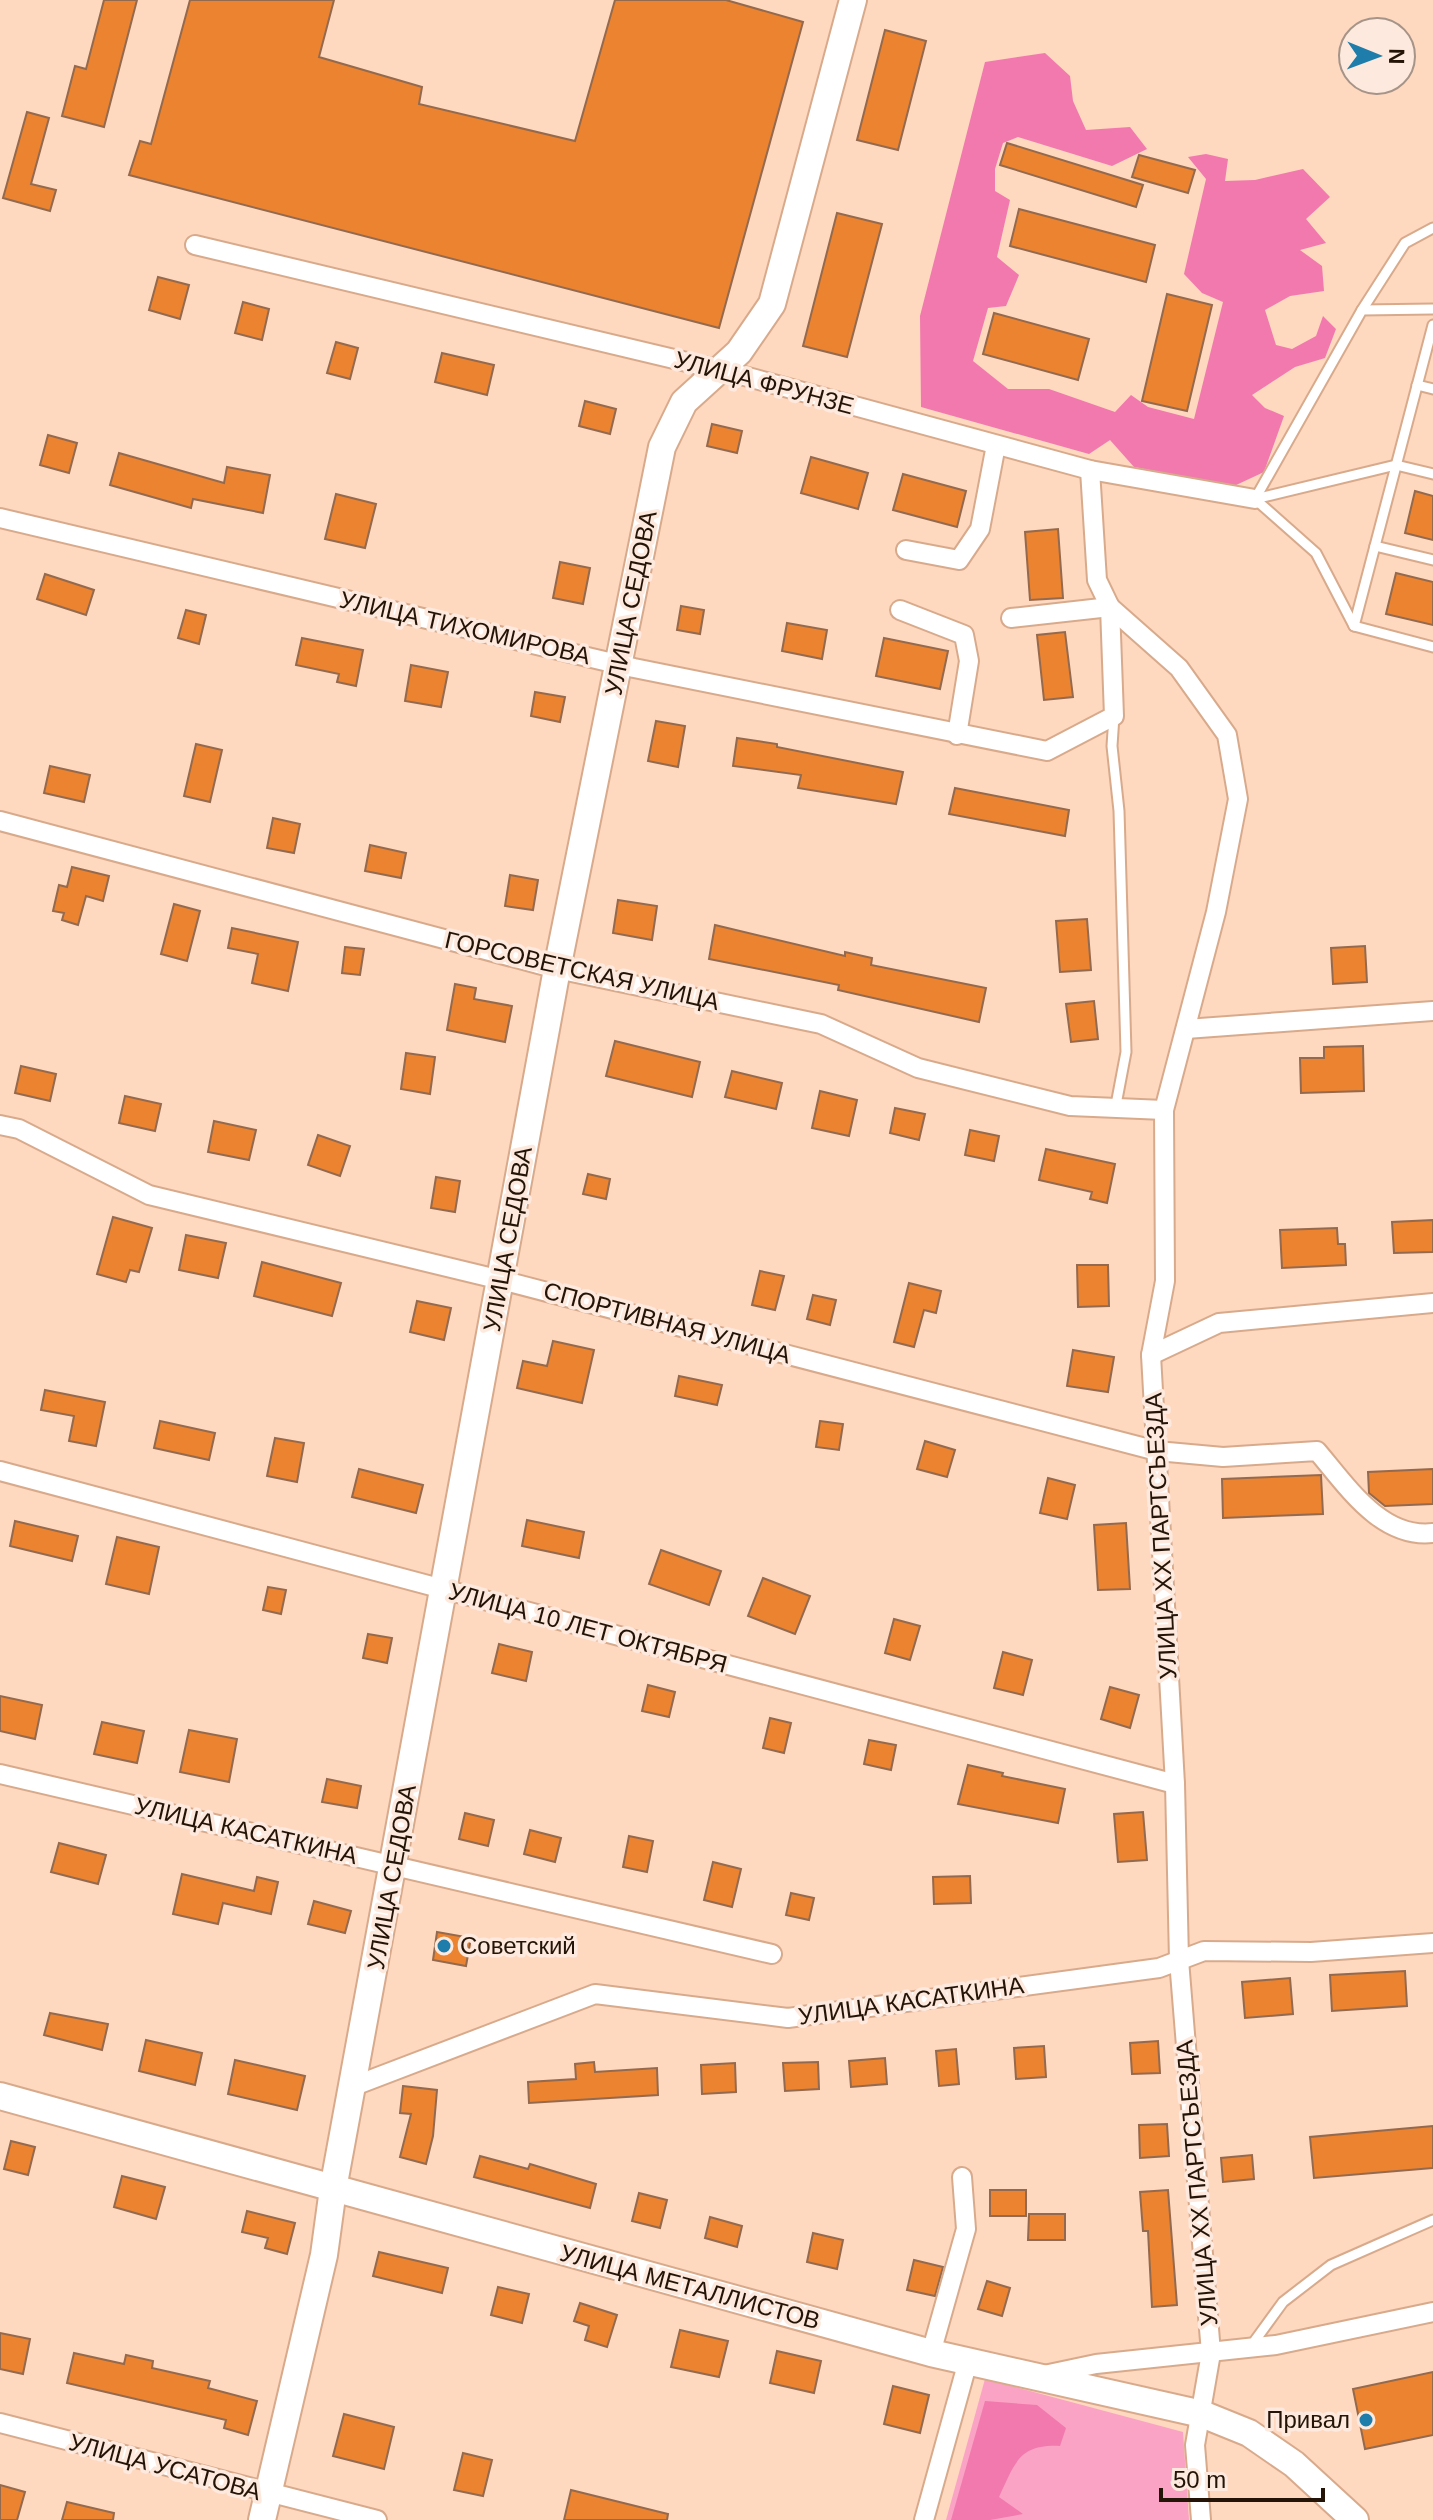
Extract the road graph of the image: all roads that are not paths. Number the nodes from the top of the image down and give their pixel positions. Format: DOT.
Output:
graph roads {
  1 [pos="853,0"];
  2 [pos="1433,228"];
  3 [pos="195,245"];
  4 [pos="1433,309"];
  5 [pos="1362,310"];
  6 [pos="1433,325"];
  7 [pos="717,370"];
  8 [pos="1417,385"];
  9 [pos="1433,389"];
  10 [pos="996,445"];
  11 [pos="1396,465"];
  12 [pos="1090,470"];
  13 [pos="1433,474"];
  14 [pos="1255,499"];
  15 [pos="0,518"];
  16 [pos="1375,546"];
  17 [pos="906,550"];
  18 [pos="1433,560"];
  19 [pos="1110,607"];
  20 [pos="900,610"];
  21 [pos="1011,618"];
  22 [pos="1354,626"];
  23 [pos="1433,647"];
  24 [pos="618,664"];
  25 [pos="1114,716"];
  26 [pos="957,735"];
  27 [pos="0,821"];
  28 [pos="557,969"];
  29 [pos="1433,1011"];
  30 [pos="1186,1029"];
  31 [pos="1115,1110"];
  32 [pos="1164,1110"];
  33 [pos="0,1125"];
  34 [pos="501,1280"];
  35 [pos="1433,1303"];
  36 [pos="1151,1355"];
  37 [pos="1157,1451"];
  38 [pos="0,1471"];
  39 [pos="1433,1533"];
  40 [pos="445,1590"];
  41 [pos="0,1774"];
  42 [pos="1175,1784"];
  43 [pos="394,1864"];
  44 [pos="1433,1943"];
  45 [pos="772,1954"];
  46 [pos="1179,1960"];
  47 [pos="354,2086"];
  48 [pos="0,2096"];
  49 [pos="962,2177"];
  50 [pos="333,2189"];
  51 [pos="1433,2220"];
  52 [pos="1433,2312"];
  53 [pos="1249,2349"];
  54 [pos="931,2353"];
  55 [pos="1211,2353"];
  56 [pos="968,2361"];
  57 [pos="1037,2376"];
  58 [pos="1202,2414"];
  59 [pos="0,2423"];
  60 [pos="268,2494"];
  61 [pos="262,2520"];
  62 [pos="377,2520"];
  63 [pos="924,2520"];
  64 [pos="1201,2520"];
  65 [pos="1355,2520"];
  1 -- 7 [label="street, УЛИЦА СЕДОВА"];
  2 -- 5 [label="lane"];
  3 -- 7 [label="street, УЛИЦА ФРУНЗЕ"];
  4 -- 5 [label="lane"];
  5 -- 14 [label="lane"];
  6 -- 8 [label="lane"];
  7 -- 10 [label="street, УЛИЦА ФРУНЗЕ"];
  7 -- 24 [label="street, УЛИЦА СЕДОВА"];
  8 -- 9 [label="lane"];
  8 -- 11 [label="lane"];
  10 -- 12 [label="street, УЛИЦА ФРУНЗЕ"];
  10 -- 17 [label="street"];
  11 -- 13 [label="lane"];
  11 -- 14 [label="lane"];
  11 -- 16 [label="lane"];
  12 -- 14 [label="street, УЛИЦА ФРУНЗЕ"];
  12 -- 19 [label="street"];
  14 -- 22 [label="lane"];
  15 -- 24 [label="street, УЛИЦА ТИХОМИРОВА"];
  16 -- 18 [label="lane"];
  16 -- 22 [label="lane"];
  19 -- 21 [label="street"];
  19 -- 25 [label="street"];
  19 -- 30 [label="street, УЛИЦА XX ПАРТСЪЕЗДА"];
  20 -- 26 [label="street"];
  22 -- 23 [label="lane"];
  24 -- 26 [label="street, УЛИЦА ТИХОМИРОВА"];
  24 -- 28 [label="street, УЛИЦА СЕДОВА"];
  25 -- 26 [label="street, УЛИЦА ТИХОМИРОВА"];
  25 -- 31 [label="lane"];
  27 -- 28 [label="street, ГОРСОВЕТСКАЯ УЛИЦА"];
  28 -- 31 [label="street, ГОРСОВЕТСКАЯ УЛИЦА"];
  28 -- 34 [label="street, УЛИЦА СЕДОВА"];
  29 -- 30 [label="street"];
  30 -- 32 [label="street, УЛИЦА XX ПАРТСЪЕЗДА"];
  31 -- 32 [label="street, ГОРСОВЕТСКАЯ УЛИЦА"];
  32 -- 36 [label="street, УЛИЦА XX ПАРТСЪЕЗДА"];
  33 -- 34 [label="street, СПОРТИВНАЯ УЛИЦА"];
  34 -- 37 [label="street, СПОРТИВНАЯ УЛИЦА"];
  34 -- 40 [label="street, УЛИЦА СЕДОВА"];
  35 -- 36 [label="street"];
  36 -- 37 [label="street, УЛИЦА XX ПАРТСЪЕЗДА"];
  37 -- 39 [label="street, СПОРТИВНАЯ УЛИЦА"];
  37 -- 42 [label="street, УЛИЦА XX ПАРТСЪЕЗДА"];
  38 -- 40 [label="street, УЛИЦА 10 ЛЕТ ОКТЯБРЯ"];
  40 -- 42 [label="street, УЛИЦА 10 ЛЕТ ОКТЯБРЯ"];
  40 -- 43 [label="street, УЛИЦА СЕДОВА"];
  41 -- 43 [label="street, УЛИЦА КАСАТКИНА"];
  42 -- 46 [label="street, УЛИЦА XX ПАРТСЪЕЗДА"];
  43 -- 45 [label="street, УЛИЦА КАСАТКИНА"];
  43 -- 47 [label="street, УЛИЦА СЕДОВА"];
  44 -- 46 [label="street, УЛИЦА КАСАТКИНА"];
  46 -- 47 [label="street, УЛИЦА КАСАТКИНА"];
  46 -- 55 [label="street, УЛИЦА XX ПАРТСЪЕЗДА"];
  47 -- 50 [label="street, УЛИЦА СЕДОВА"];
  48 -- 50 [label="street, УЛИЦА МЕТАЛЛИСТОВ"];
  49 -- 54 [label="street"];
  50 -- 54 [label="street, УЛИЦА МЕТАЛЛИСТОВ"];
  50 -- 60 [label="street, УЛИЦА СЕДОВА"];
  51 -- 53 [label="lane"];
  52 -- 53 [label="street"];
  53 -- 55 [label="street"];
  54 -- 56 [label="street, УЛИЦА МЕТАЛЛИСТОВ"];
  55 -- 57 [label="street"];
  55 -- 58 [label="street, УЛИЦА XX ПАРТСЪЕЗДА"];
  56 -- 57 [label="street, УЛИЦА МЕТАЛЛИСТОВ"];
  56 -- 63 [label="street"];
  57 -- 58 [label="street, УЛИЦА МЕТАЛЛИСТОВ"];
  58 -- 64 [label="street, УЛИЦА XX ПАРТСЪЕЗДА"];
  58 -- 65 [label="street, УЛИЦА МЕТАЛЛИСТОВ"];
  59 -- 60 [label="street, УЛИЦА УСАТОВА"];
  60 -- 61 [label="street, УЛИЦА СЕДОВА"];
  60 -- 62 [label="street, УЛИЦА УСАТОВА"];
}
